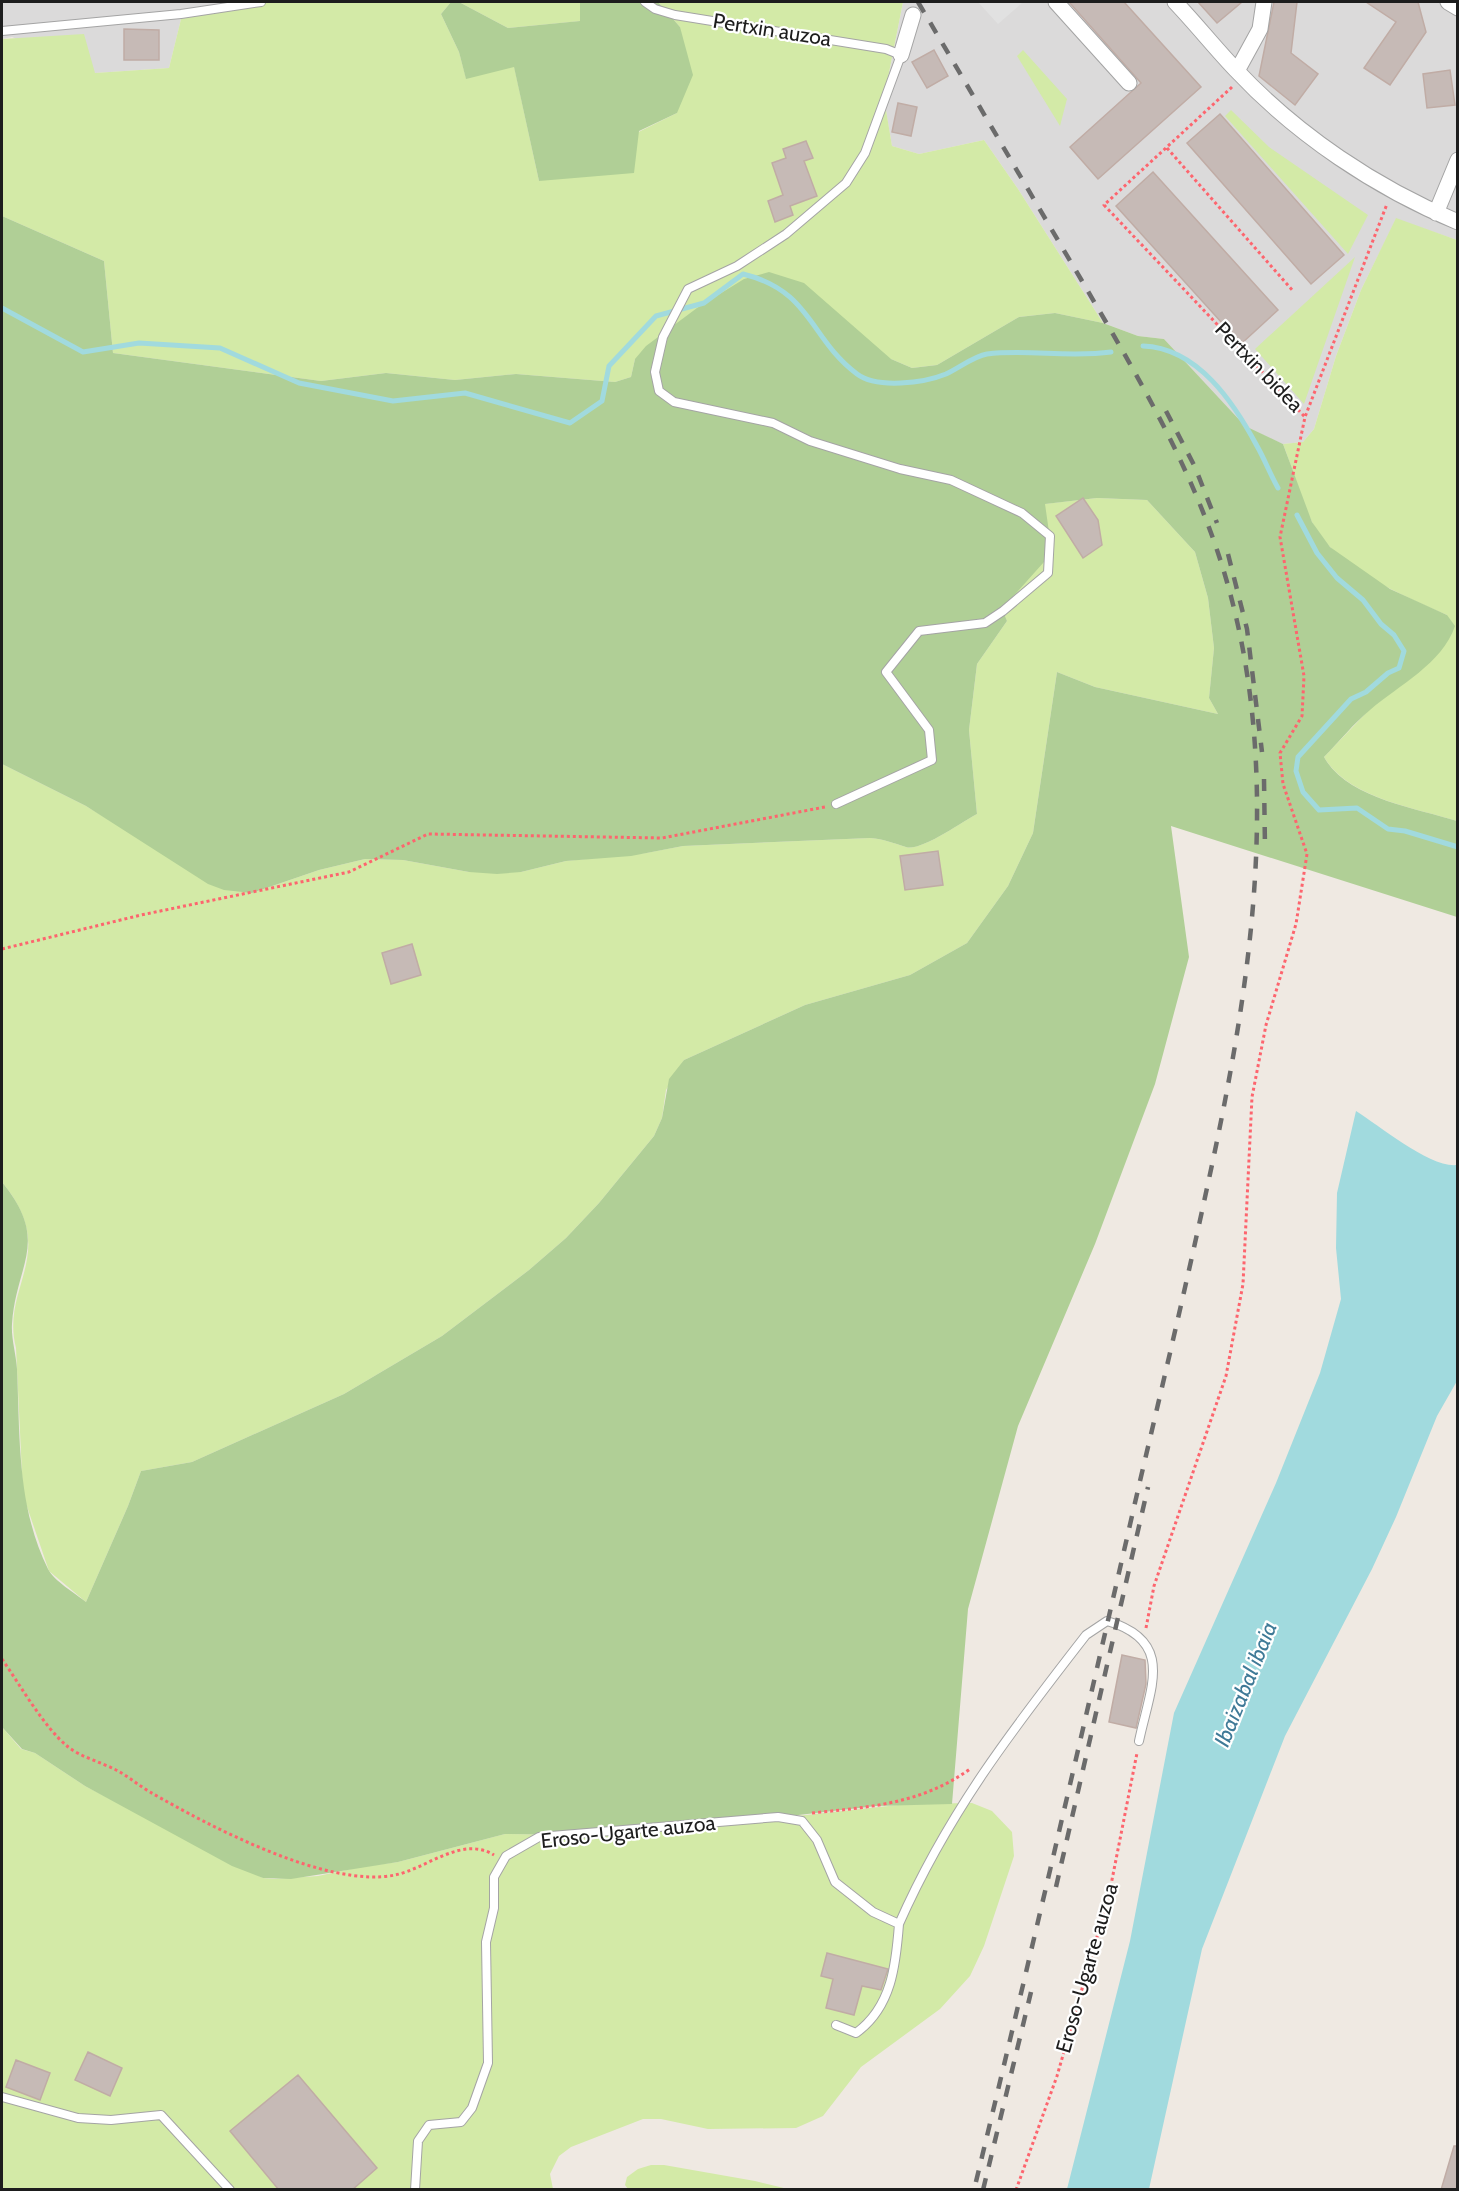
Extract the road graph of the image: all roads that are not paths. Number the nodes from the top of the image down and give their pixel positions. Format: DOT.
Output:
graph roads {
  1 [pos="261,2"];
  2 [pos="645,2"];
  3 [pos="1056,2"];
  4 [pos="1176,2"];
  5 [pos="1264,2"];
  6 [pos="1448,2"];
  7 [pos="1458,8"];
  8 [pos="913,15"];
  9 [pos="2,31"];
  10 [pos="901,55"];
  11 [pos="1240,74"];
  12 [pos="1129,83"];
  13 [pos="1458,160"];
  14 [pos="1436,213"];
  15 [pos="1458,222"];
  16 [pos="836,804"];
  17 [pos="1139,1741"];
  18 [pos="899,1924"];
  19 [pos="836,2025"];
  20 [pos="2,2097"];
  21 [pos="230,2190"];
  22 [pos="415,2190"];
  1 -- 9 [label="lane"];
  2 -- 10 [label="lane, Pertxin auzoa"];
  3 -- 12 [label="street"];
  4 -- 11 [label="street"];
  5 -- 11 [label="street"];
  6 -- 7 [label="street"];
  8 -- 10 [label="street"];
  10 -- 16 [label="lane"];
  11 -- 14 [label="street"];
  13 -- 14 [label="street"];
  14 -- 15 [label="street"];
  17 -- 18 [label="lane"];
  18 -- 19 [label="lane"];
  18 -- 22 [label="lane, Eroso-Ugarte auzoa"];
  20 -- 21 [label="lane"];
}
